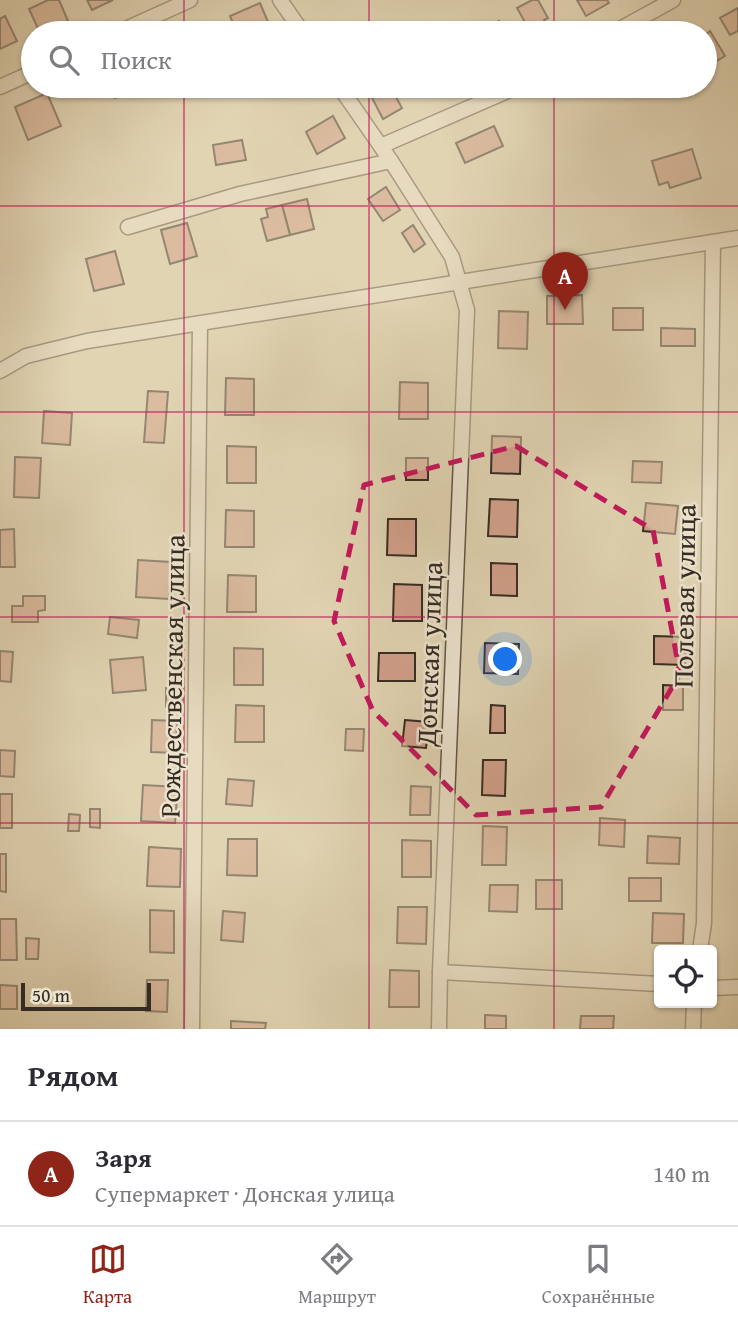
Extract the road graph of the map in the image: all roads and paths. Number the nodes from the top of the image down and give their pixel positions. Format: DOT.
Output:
graph roads {
  1 [pos="190,0"];
  2 [pos="280,0"];
  3 [pos="673,0"];
  4 [pos="144,21"];
  5 [pos="295,21"];
  6 [pos="635,21"];
  7 [pos="21,77"];
  8 [pos="0,87"];
  9 [pos="347,98"];
  10 [pos="491,98"];
  11 [pos="381,146"];
  12 [pos="391,161"];
  13 [pos="128,227"];
  14 [pos="738,238"];
  15 [pos="713,242"];
  16 [pos="460,282"];
  17 [pos="200,324"];
  18 [pos="0,371"];
  19 [pos="701,945"];
  20 [pos="440,972"];
  21 [pos="654,984"];
  22 [pos="738,987"];
  23 [pos="717,988"];
  24 [pos="694,1008"];
  25 [pos="192,1029"];
  26 [pos="439,1029"];
  27 [pos="693,1029"];
  1 -- 4 [label="street"];
  2 -- 5 [label="street"];
  3 -- 6 [label="street"];
  7 -- 8 [label="street"];
  9 -- 11 [label="street, Донская улица"];
  10 -- 11 [label="street"];
  11 -- 12 [label="street, Донская улица"];
  12 -- 13 [label="street"];
  12 -- 16 [label="street, Донская улица"];
  14 -- 15 [label="street"];
  15 -- 16 [label="street"];
  15 -- 19 [label="street, Полевая улица"];
  16 -- 17 [label="street"];
  16 -- 20 [label="street, Донская улица"];
  17 -- 18 [label="street"];
  17 -- 25 [label="street, Рождественская улица"];
  20 -- 21 [label="street"];
  20 -- 26 [label="street, Донская улица"];
  22 -- 23 [label="street"];
  24 -- 27 [label="street"];
}
